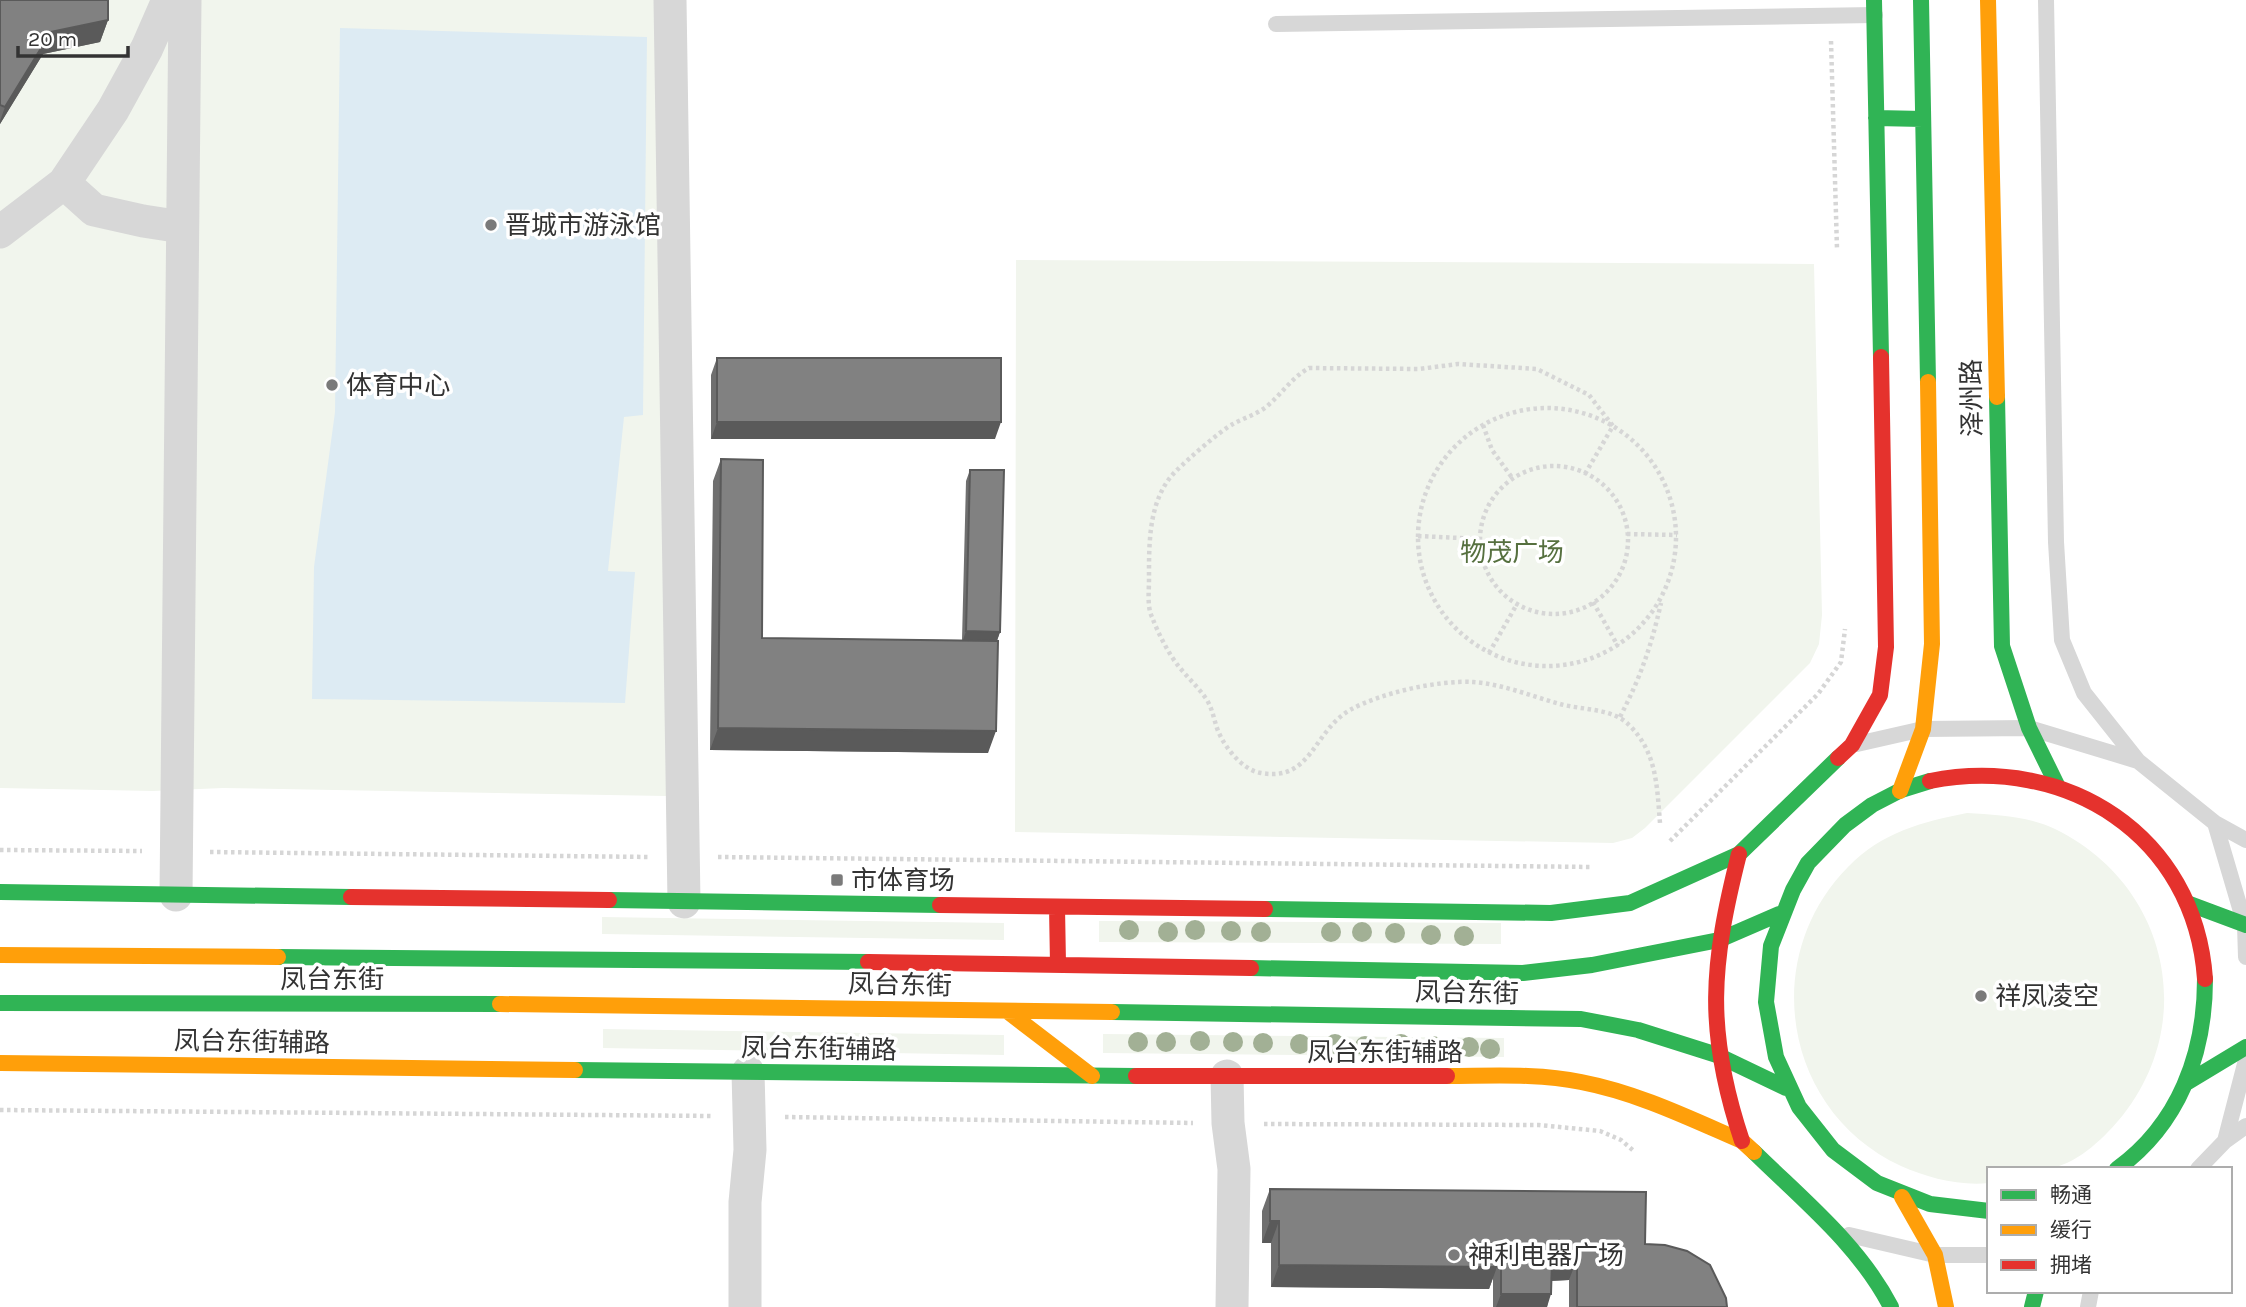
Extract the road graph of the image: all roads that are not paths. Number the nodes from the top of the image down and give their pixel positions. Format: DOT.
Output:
graph roads {
  1 [pos="168,0"];
  2 [pos="185,0"];
  3 [pos="670,0"];
  4 [pos="1922,0"];
  5 [pos="1988,0"];
  6 [pos="2046,0"];
  7 [pos="1875,8"];
  8 [pos="1276,24"];
  9 [pos="1876,118"];
  10 [pos="1923,119"];
  11 [pos="64,183"];
  12 [pos="182,227"];
  13 [pos="0,232"];
  14 [pos="2029,728"];
  15 [pos="1923,729"];
  16 [pos="1852,745"];
  17 [pos="2138,761"];
  18 [pos="2057,785"];
  19 [pos="1900,790"];
  20 [pos="2215,823"];
  21 [pos="2246,840"];
  22 [pos="1738,854"];
  23 [pos="0,892"];
  24 [pos="176,895"];
  25 [pos="684,902"];
  26 [pos="2188,903"];
  27 [pos="1057,907"];
  28 [pos="1779,914"];
  29 [pos="2245,925"];
  30 [pos="1719,940"];
  31 [pos="0,955"];
  32 [pos="2246,957"];
  33 [pos="1058,964"];
  34 [pos="0,1003"];
  35 [pos="1007,1011"];
  36 [pos="2246,1047"];
  37 [pos="1717,1055"];
  38 [pos="2246,1060"];
  39 [pos="0,1063"];
  40 [pos="748,1073"];
  41 [pos="1092,1076"];
  42 [pos="1227,1076"];
  43 [pos="2188,1082"];
  44 [pos="1786,1087"];
  45 [pos="2246,1126"];
  46 [pos="1742,1141"];
  47 [pos="2225,1141"];
  48 [pos="2119,1167"];
  49 [pos="2200,1167"];
  50 [pos="1902,1197"];
  51 [pos="1987,1211"];
  52 [pos="1837,1232"];
  53 [pos="1935,1255"];
  54 [pos="1987,1255"];
  55 [pos="745,1307"];
  56 [pos="1233,1307"];
  57 [pos="1891,1307"];
  58 [pos="1946,1307"];
  1 -- 11 [label="street"];
  2 -- 12 [label="street"];
  3 -- 25 [label="street"];
  4 -- 10 [label="main road, 泽州路"];
  5 -- 14 [label="main road, 泽州路"];
  6 -- 17 [label="lane"];
  7 -- 8 [label="lane"];
  7 -- 9 [label="main road"];
  9 -- 10 [label="main road"];
  9 -- 16 [label="main road"];
  10 -- 15 [label="main road, 泽州路"];
  11 -- 12 [label="street"];
  11 -- 13 [label="street"];
  12 -- 24 [label="street"];
  14 -- 15 [label="lane"];
  14 -- 17 [label="lane"];
  14 -- 18 [label="main road, 泽州路"];
  15 -- 16 [label="lane"];
  15 -- 19 [label="main road, 泽州路"];
  16 -- 22 [label="main road"];
  17 -- 20 [label="lane"];
  18 -- 19 [label="main road"];
  18 -- 26 [label="main road"];
  19 -- 28 [label="main road"];
  20 -- 21 [label="lane"];
  20 -- 29 [label="lane"];
  22 -- 27 [label="main road"];
  22 -- 30 [label="main road"];
  23 -- 24 [label="main road"];
  24 -- 25 [label="main road"];
  25 -- 27 [label="main road"];
  26 -- 29 [label="main road"];
  26 -- 43 [label="main road"];
  27 -- 33 [label="main road"];
  28 -- 30 [label="main road, 凤台东街"];
  28 -- 44 [label="main road"];
  29 -- 32 [label="lane"];
  30 -- 33 [label="main road, 凤台东街"];
  30 -- 37 [label="main road"];
  31 -- 33 [label="main road, 凤台东街"];
  34 -- 35 [label="main road, 凤台东街"];
  35 -- 37 [label="main road, 凤台东街"];
  35 -- 41 [label="main road"];
  36 -- 43 [label="main road"];
  37 -- 44 [label="main road, 凤台东街"];
  37 -- 46 [label="main road"];
  38 -- 47 [label="lane"];
  39 -- 40 [label="main road, 凤台东街辅路"];
  40 -- 41 [label="main road, 凤台东街辅路"];
  40 -- 55 [label="street"];
  41 -- 42 [label="main road, 凤台东街辅路"];
  42 -- 46 [label="main road, 凤台东街辅路"];
  42 -- 56 [label="street"];
  43 -- 48 [label="main road"];
  44 -- 50 [label="main road"];
  45 -- 47 [label="lane"];
  46 -- 52 [label="main road"];
  47 -- 49 [label="lane"];
  50 -- 51 [label="main road"];
  50 -- 53 [label="main road"];
  52 -- 53 [label="lane"];
  52 -- 57 [label="main road"];
  53 -- 54 [label="lane"];
  53 -- 58 [label="main road"];
}
